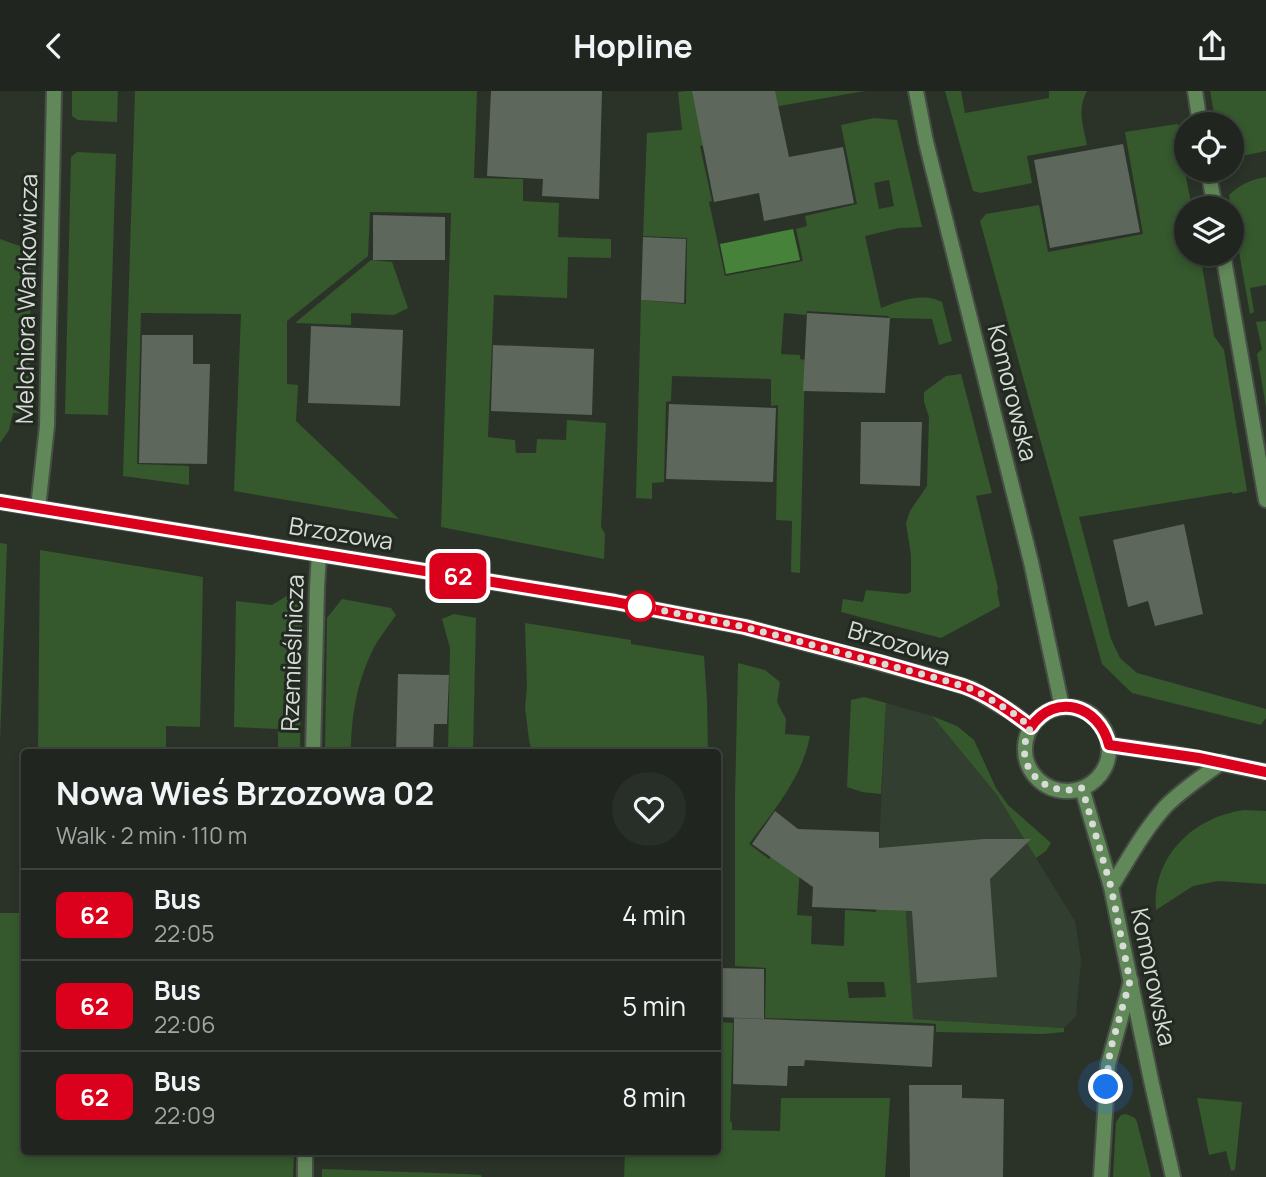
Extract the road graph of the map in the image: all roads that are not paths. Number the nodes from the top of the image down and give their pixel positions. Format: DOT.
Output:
graph roads {
  1 [pos="54,91"];
  2 [pos="916,91"];
  3 [pos="1195,91"];
  4 [pos="1198,112"];
  5 [pos="1225,266"];
  6 [pos="1266,501"];
  7 [pos="0,502"];
  8 [pos="38,508"];
  9 [pos="319,554"];
  10 [pos="1062,708"];
  11 [pos="1031,727"];
  12 [pos="1109,745"];
  13 [pos="313,749"];
  14 [pos="1222,762"];
  15 [pos="1266,772"];
  16 [pos="1082,788"];
  17 [pos="1111,887"];
  18 [pos="1130,981"];
  19 [pos="306,1155"];
  20 [pos="305,1177"];
  21 [pos="1101,1177"];
  22 [pos="1173,1177"];
  1 -- 8 [label="street, Melchiora Wańkowicza"];
  2 -- 10 [label="street, Komorowska"];
  3 -- 4 [label="street"];
  5 -- 6 [label="street"];
  7 -- 8 [label="street, Brzozowa"];
  8 -- 9 [label="street, Brzozowa"];
  9 -- 11 [label="street, Brzozowa"];
  9 -- 13 [label="street, Rzemieślnicza"];
  10 -- 11 [label="street"];
  10 -- 12 [label="street"];
  11 -- 16 [label="street"];
  12 -- 14 [label="street"];
  12 -- 16 [label="street"];
  14 -- 15 [label="street"];
  14 -- 17 [label="street"];
  16 -- 17 [label="street, Komorowska"];
  17 -- 18 [label="street, Komorowska"];
  18 -- 21 [label="street"];
  18 -- 22 [label="street, Komorowska"];
  19 -- 20 [label="street"];
}
